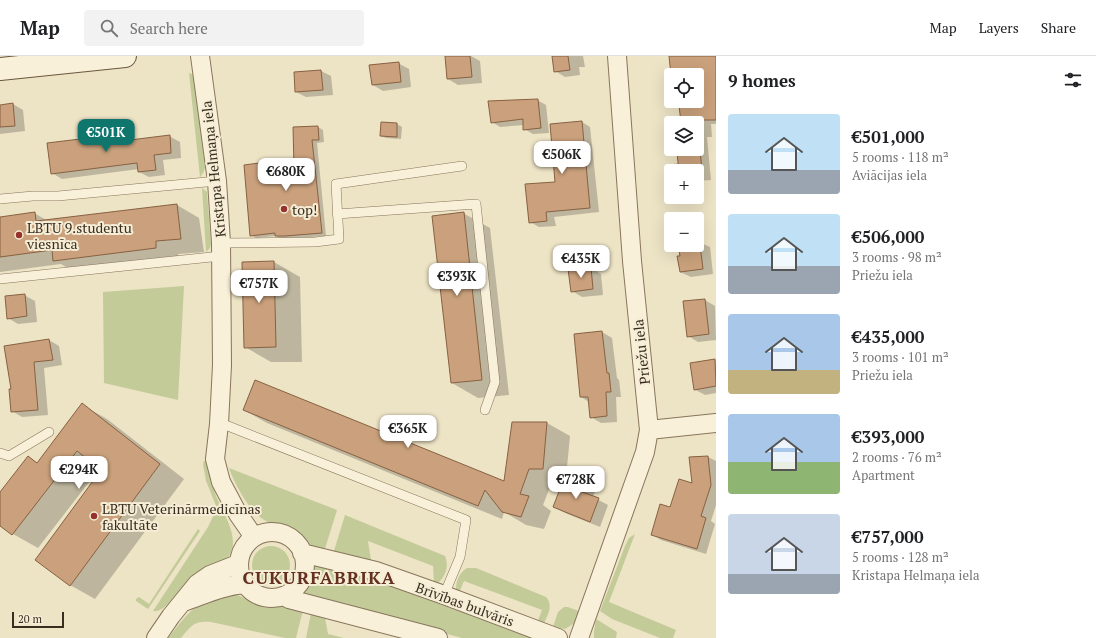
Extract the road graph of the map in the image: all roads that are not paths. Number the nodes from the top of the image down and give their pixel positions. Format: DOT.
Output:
graph roads {
  1 [pos="125,56"];
  2 [pos="200,56"];
  3 [pos="617,56"];
  4 [pos="0,70"];
  5 [pos="462,166"];
  6 [pos="217,182"];
  7 [pos="0,199"];
  8 [pos="337,214"];
  9 [pos="221,250"];
  10 [pos="0,278"];
  11 [pos="485,410"];
  12 [pos="716,423"];
  13 [pos="219,424"];
  14 [pos="649,430"];
  15 [pos="49,432"];
  16 [pos="0,453"];
  17 [pos="254,537"];
  18 [pos="302,553"];
  19 [pos="238,564"];
  20 [pos="244,584"];
  21 [pos="444,595"];
  22 [pos="285,596"];
  23 [pos="183,602"];
  24 [pos="156,638"];
  25 [pos="438,638"];
  26 [pos="558,638"];
  27 [pos="579,638"];
  1 -- 4 [label="main road"];
  2 -- 6 [label="street, Kristapa Helmaņa iela"];
  3 -- 14 [label="street, Priežu iela"];
  5 -- 8 [label="lane"];
  6 -- 7 [label="lane"];
  6 -- 9 [label="street, Kristapa Helmaņa iela"];
  8 -- 9 [label="lane"];
  8 -- 11 [label="lane"];
  9 -- 10 [label="lane"];
  9 -- 13 [label="street, Kristapa Helmaņa iela"];
  12 -- 14 [label="street"];
  13 -- 17 [label="street, Kristapa Helmaņa iela"];
  13 -- 21 [label="lane"];
  14 -- 27 [label="street, Priežu iela"];
  15 -- 16 [label="lane"];
  17 -- 18 [label="street"];
  17 -- 19 [label="street"];
  18 -- 21 [label="street, Brīvības bulvāris"];
  18 -- 22 [label="street"];
  19 -- 20 [label="street"];
  19 -- 23 [label="street"];
  20 -- 22 [label="street"];
  20 -- 23 [label="street"];
  21 -- 26 [label="street, Brīvības bulvāris"];
  22 -- 25 [label="street"];
  23 -- 24 [label="street"];
}
